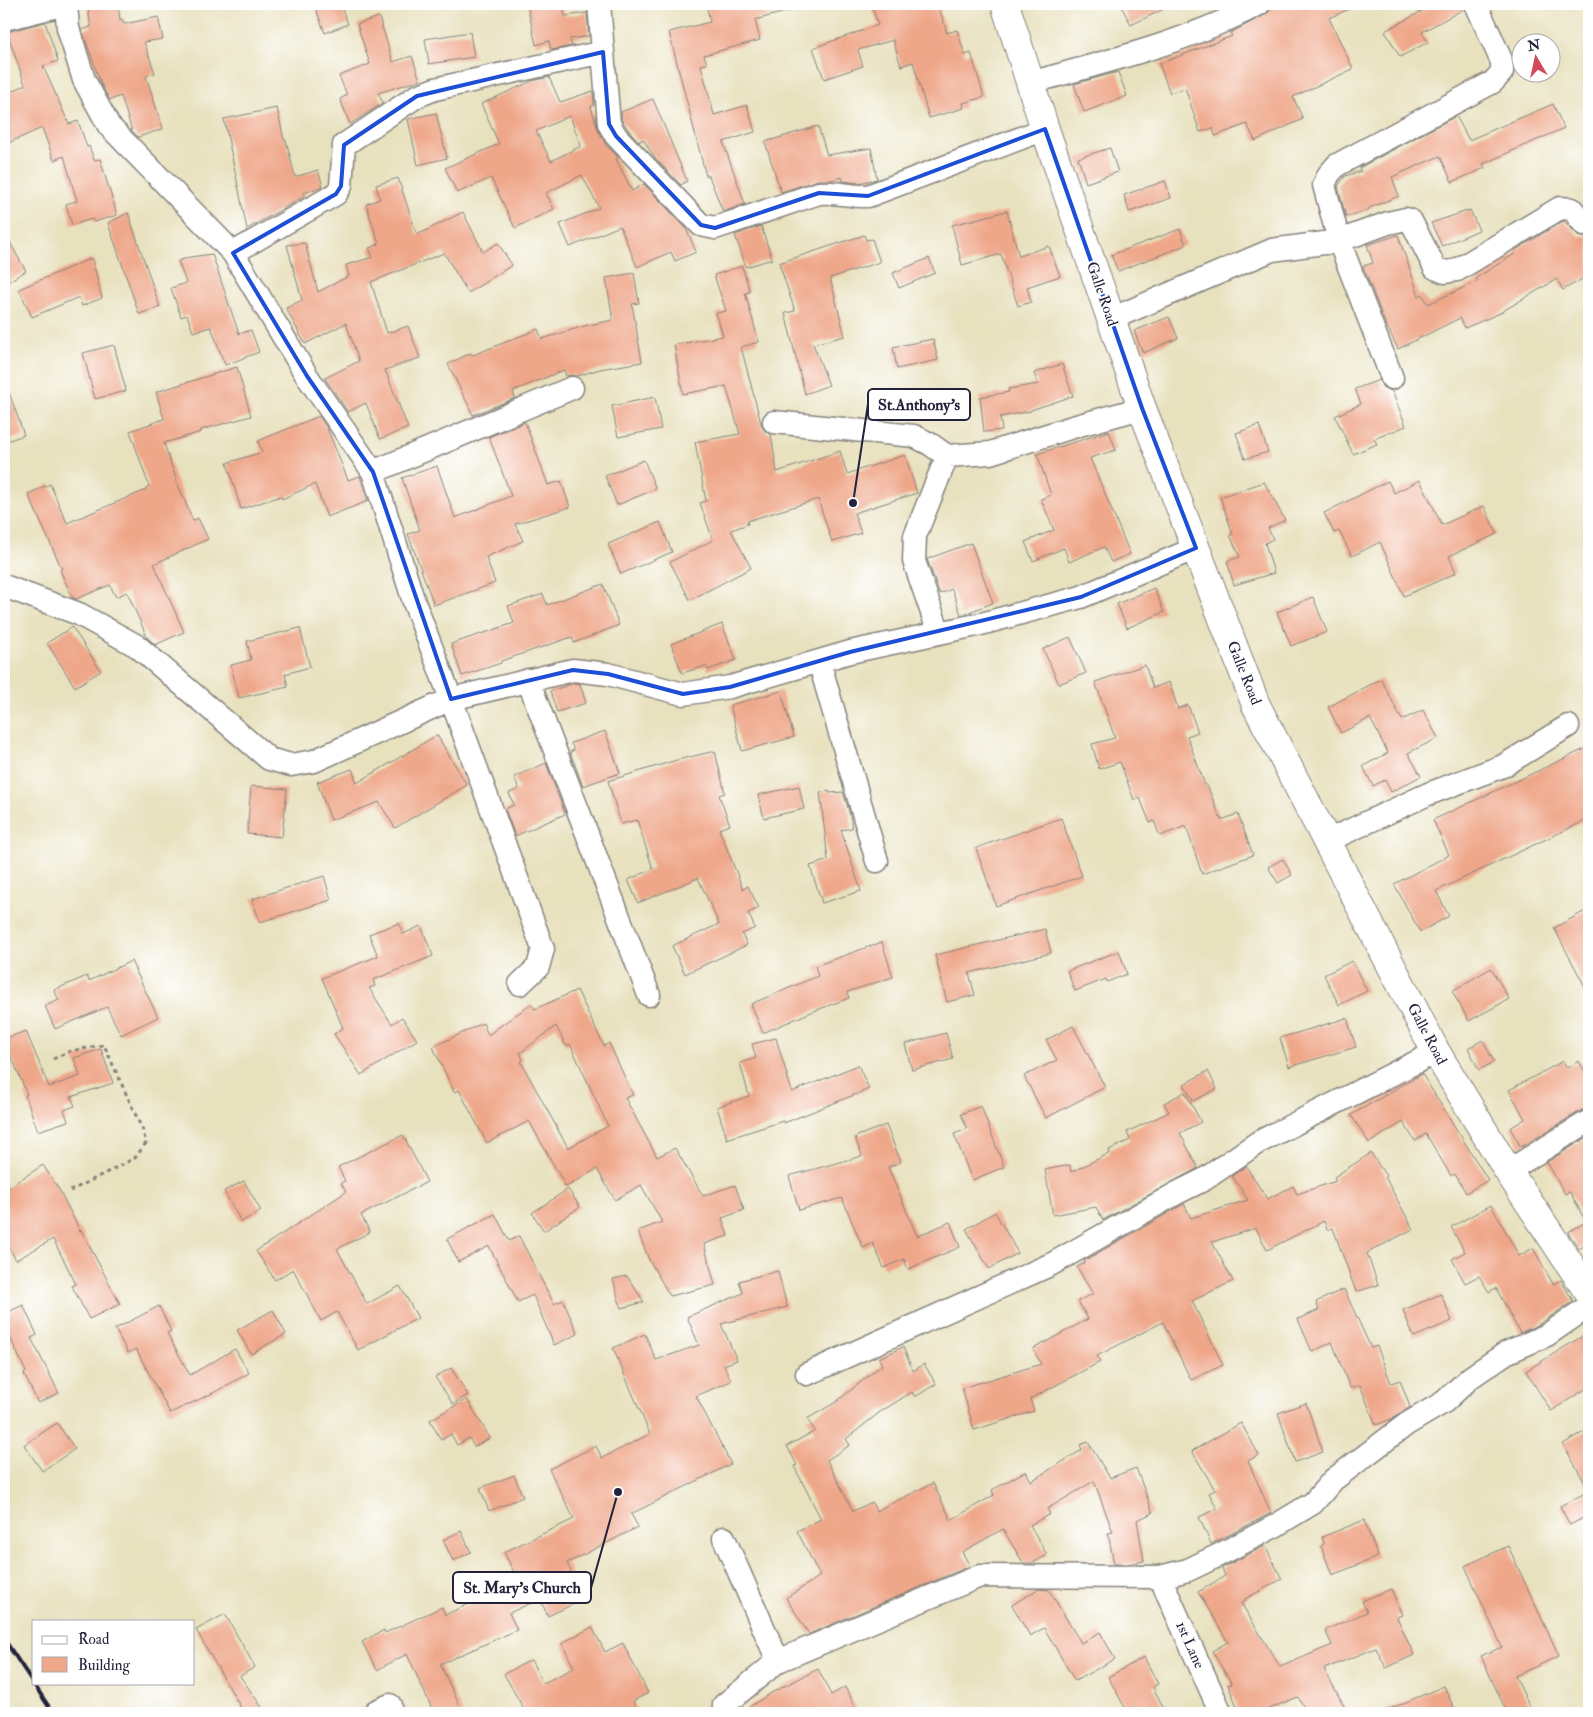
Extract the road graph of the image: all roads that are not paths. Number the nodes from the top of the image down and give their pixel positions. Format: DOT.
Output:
graph roads {
  1 [pos="66,4"];
  2 [pos="599,4"];
  3 [pos="1005,4"];
  4 [pos="1260,4"];
  5 [pos="1476,4"];
  6 [pos="4,19"];
  7 [pos="603,52"];
  8 [pos="1030,83"];
  9 [pos="1045,130"];
  10 [pos="1584,224"];
  11 [pos="1339,241"];
  12 [pos="233,253"];
  13 [pos="1111,318"];
  14 [pos="1392,378"];
  15 [pos="572,388"];
  16 [pos="1142,408"];
  17 [pos="774,422"];
  18 [pos="947,456"];
  19 [pos="373,472"];
  20 [pos="1196,548"];
  21 [pos="4,586"];
  22 [pos="939,633"];
  23 [pos="819,661"];
  24 [pos="528,680"];
  25 [pos="451,699"];
  26 [pos="1568,726"];
  27 [pos="1326,841"];
  28 [pos="877,861"];
  29 [pos="520,984"];
  30 [pos="648,995"];
  31 [pos="1436,1052"];
  32 [pos="1589,1121"];
  33 [pos="1508,1171"];
  34 [pos="1589,1293"];
  35 [pos="1589,1306"];
  36 [pos="807,1374"];
  37 [pos="724,1538"];
  38 [pos="1160,1577"];
  39 [pos="778,1661"];
  40 [pos="724,1713"];
  41 [pos="1221,1713"];
  1 -- 6 [label="street"];
  1 -- 12 [label="street"];
  2 -- 7 [label="street"];
  3 -- 8 [label="highway, Galle Road"];
  4 -- 8 [label="street"];
  5 -- 11 [label="street"];
  7 -- 9 [label="street"];
  7 -- 12 [label="street"];
  8 -- 9 [label="highway, Galle Road"];
  9 -- 13 [label="highway, Galle Road"];
  10 -- 11 [label="street"];
  11 -- 13 [label="street"];
  11 -- 14 [label="street"];
  12 -- 19 [label="street"];
  13 -- 16 [label="highway, Galle Road"];
  15 -- 19 [label="street"];
  16 -- 18 [label="street"];
  16 -- 20 [label="highway, Galle Road"];
  17 -- 18 [label="street"];
  18 -- 22 [label="street"];
  19 -- 25 [label="street"];
  20 -- 22 [label="street"];
  20 -- 27 [label="highway, Galle Road"];
  21 -- 25 [label="street"];
  22 -- 23 [label="street"];
  23 -- 24 [label="street"];
  23 -- 28 [label="street"];
  24 -- 25 [label="street"];
  24 -- 30 [label="street"];
  25 -- 29 [label="street"];
  26 -- 27 [label="street"];
  27 -- 31 [label="highway, Galle Road"];
  31 -- 33 [label="highway, Galle Road"];
  31 -- 36 [label="street"];
  32 -- 33 [label="street"];
  33 -- 34 [label="highway, Galle Road"];
  35 -- 38 [label="street"];
  37 -- 39 [label="street"];
  38 -- 39 [label="street"];
  38 -- 41 [label="street, 1st Lane"];
  39 -- 40 [label="street"];
}
